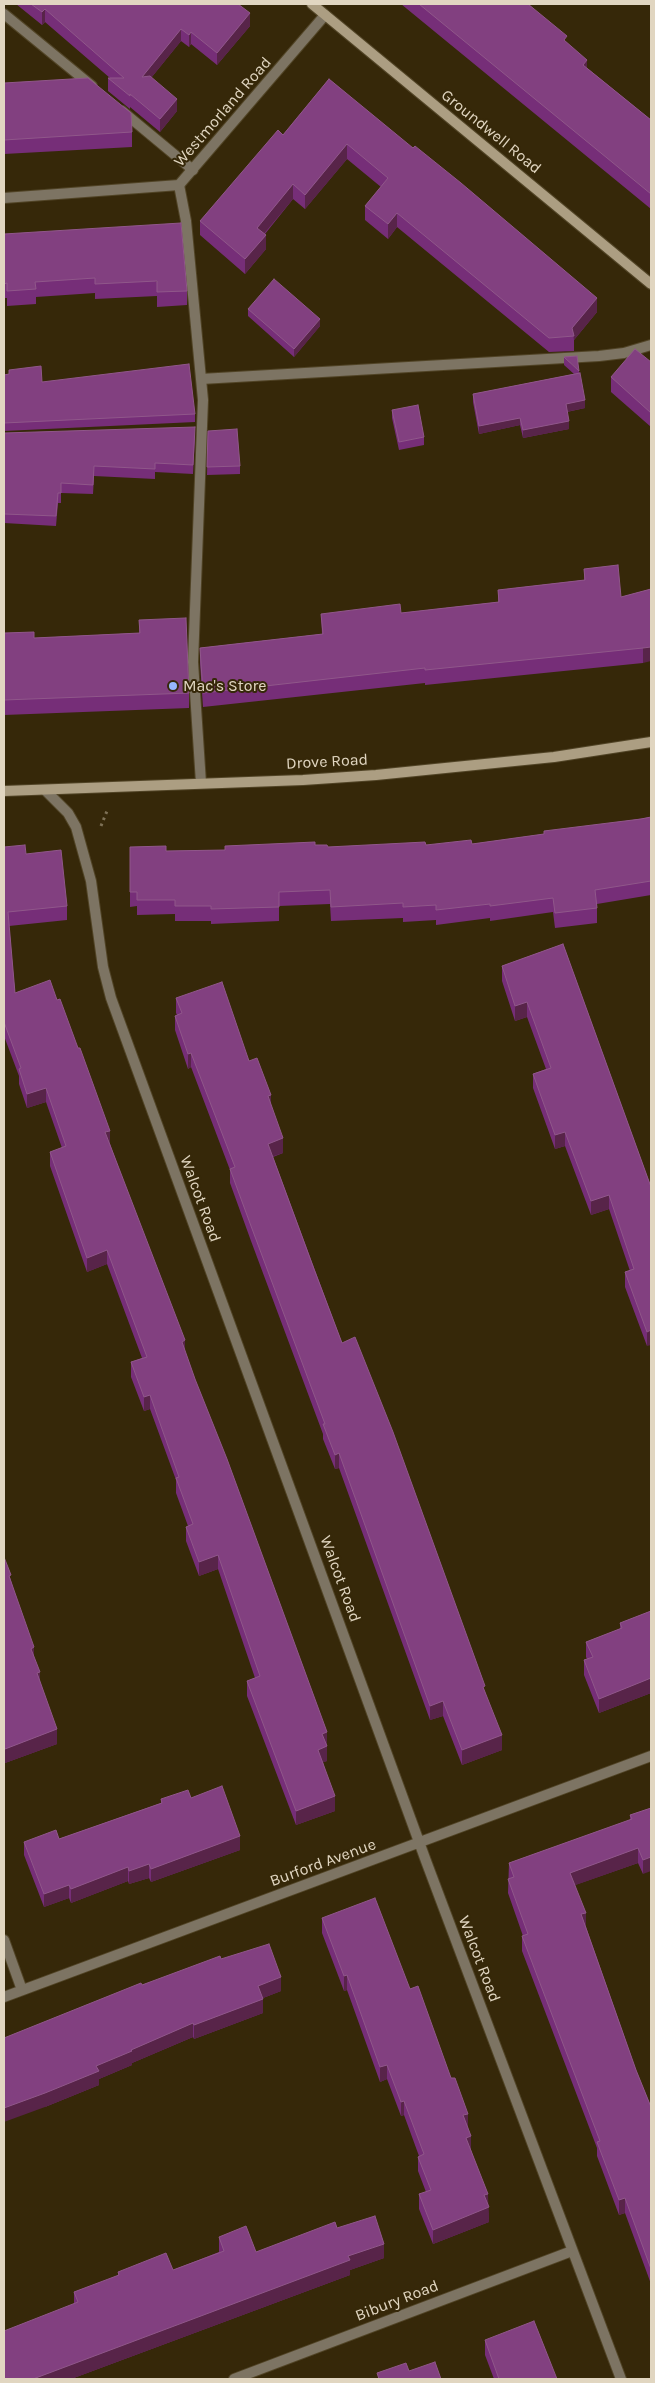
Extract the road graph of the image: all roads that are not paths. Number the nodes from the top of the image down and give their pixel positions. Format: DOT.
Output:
graph roads {
  1 [pos="312,4"];
  2 [pos="4,14"];
  3 [pos="325,15"];
  4 [pos="102,95"];
  5 [pos="117,107"];
  6 [pos="193,170"];
  7 [pos="179,185"];
  8 [pos="4,198"];
  9 [pos="651,284"];
  10 [pos="651,345"];
  11 [pos="201,379"];
  12 [pos="651,742"];
  13 [pos="201,783"];
  14 [pos="45,790"];
  15 [pos="4,791"];
  16 [pos="651,1756"];
  17 [pos="420,1843"];
  18 [pos="4,1940"];
  19 [pos="22,1990"];
  20 [pos="4,1997"];
  21 [pos="572,2250"];
  22 [pos="234,2379"];
  23 [pos="621,2379"];
  1 -- 3 [label="main road, Groundwell Road"];
  2 -- 4 [label="street"];
  3 -- 6 [label="street, Westmorland Road"];
  3 -- 9 [label="main road, Groundwell Road"];
  5 -- 6 [label="street"];
  6 -- 7 [label="street, Westmorland Road"];
  7 -- 8 [label="street, Westmorland Road"];
  7 -- 11 [label="street"];
  10 -- 11 [label="street"];
  11 -- 13 [label="street"];
  12 -- 13 [label="main road, Drove Road"];
  13 -- 14 [label="main road, Drove Road"];
  14 -- 15 [label="main road, Drove Road"];
  14 -- 17 [label="street, Walcot Road"];
  16 -- 17 [label="street, Burford Avenue"];
  17 -- 19 [label="street, Burford Avenue"];
  17 -- 21 [label="street, Walcot Road"];
  18 -- 19 [label="street"];
  19 -- 20 [label="street, Burford Avenue"];
  21 -- 22 [label="street, Bibury Road"];
  21 -- 23 [label="street, Walcot Road"];
}
